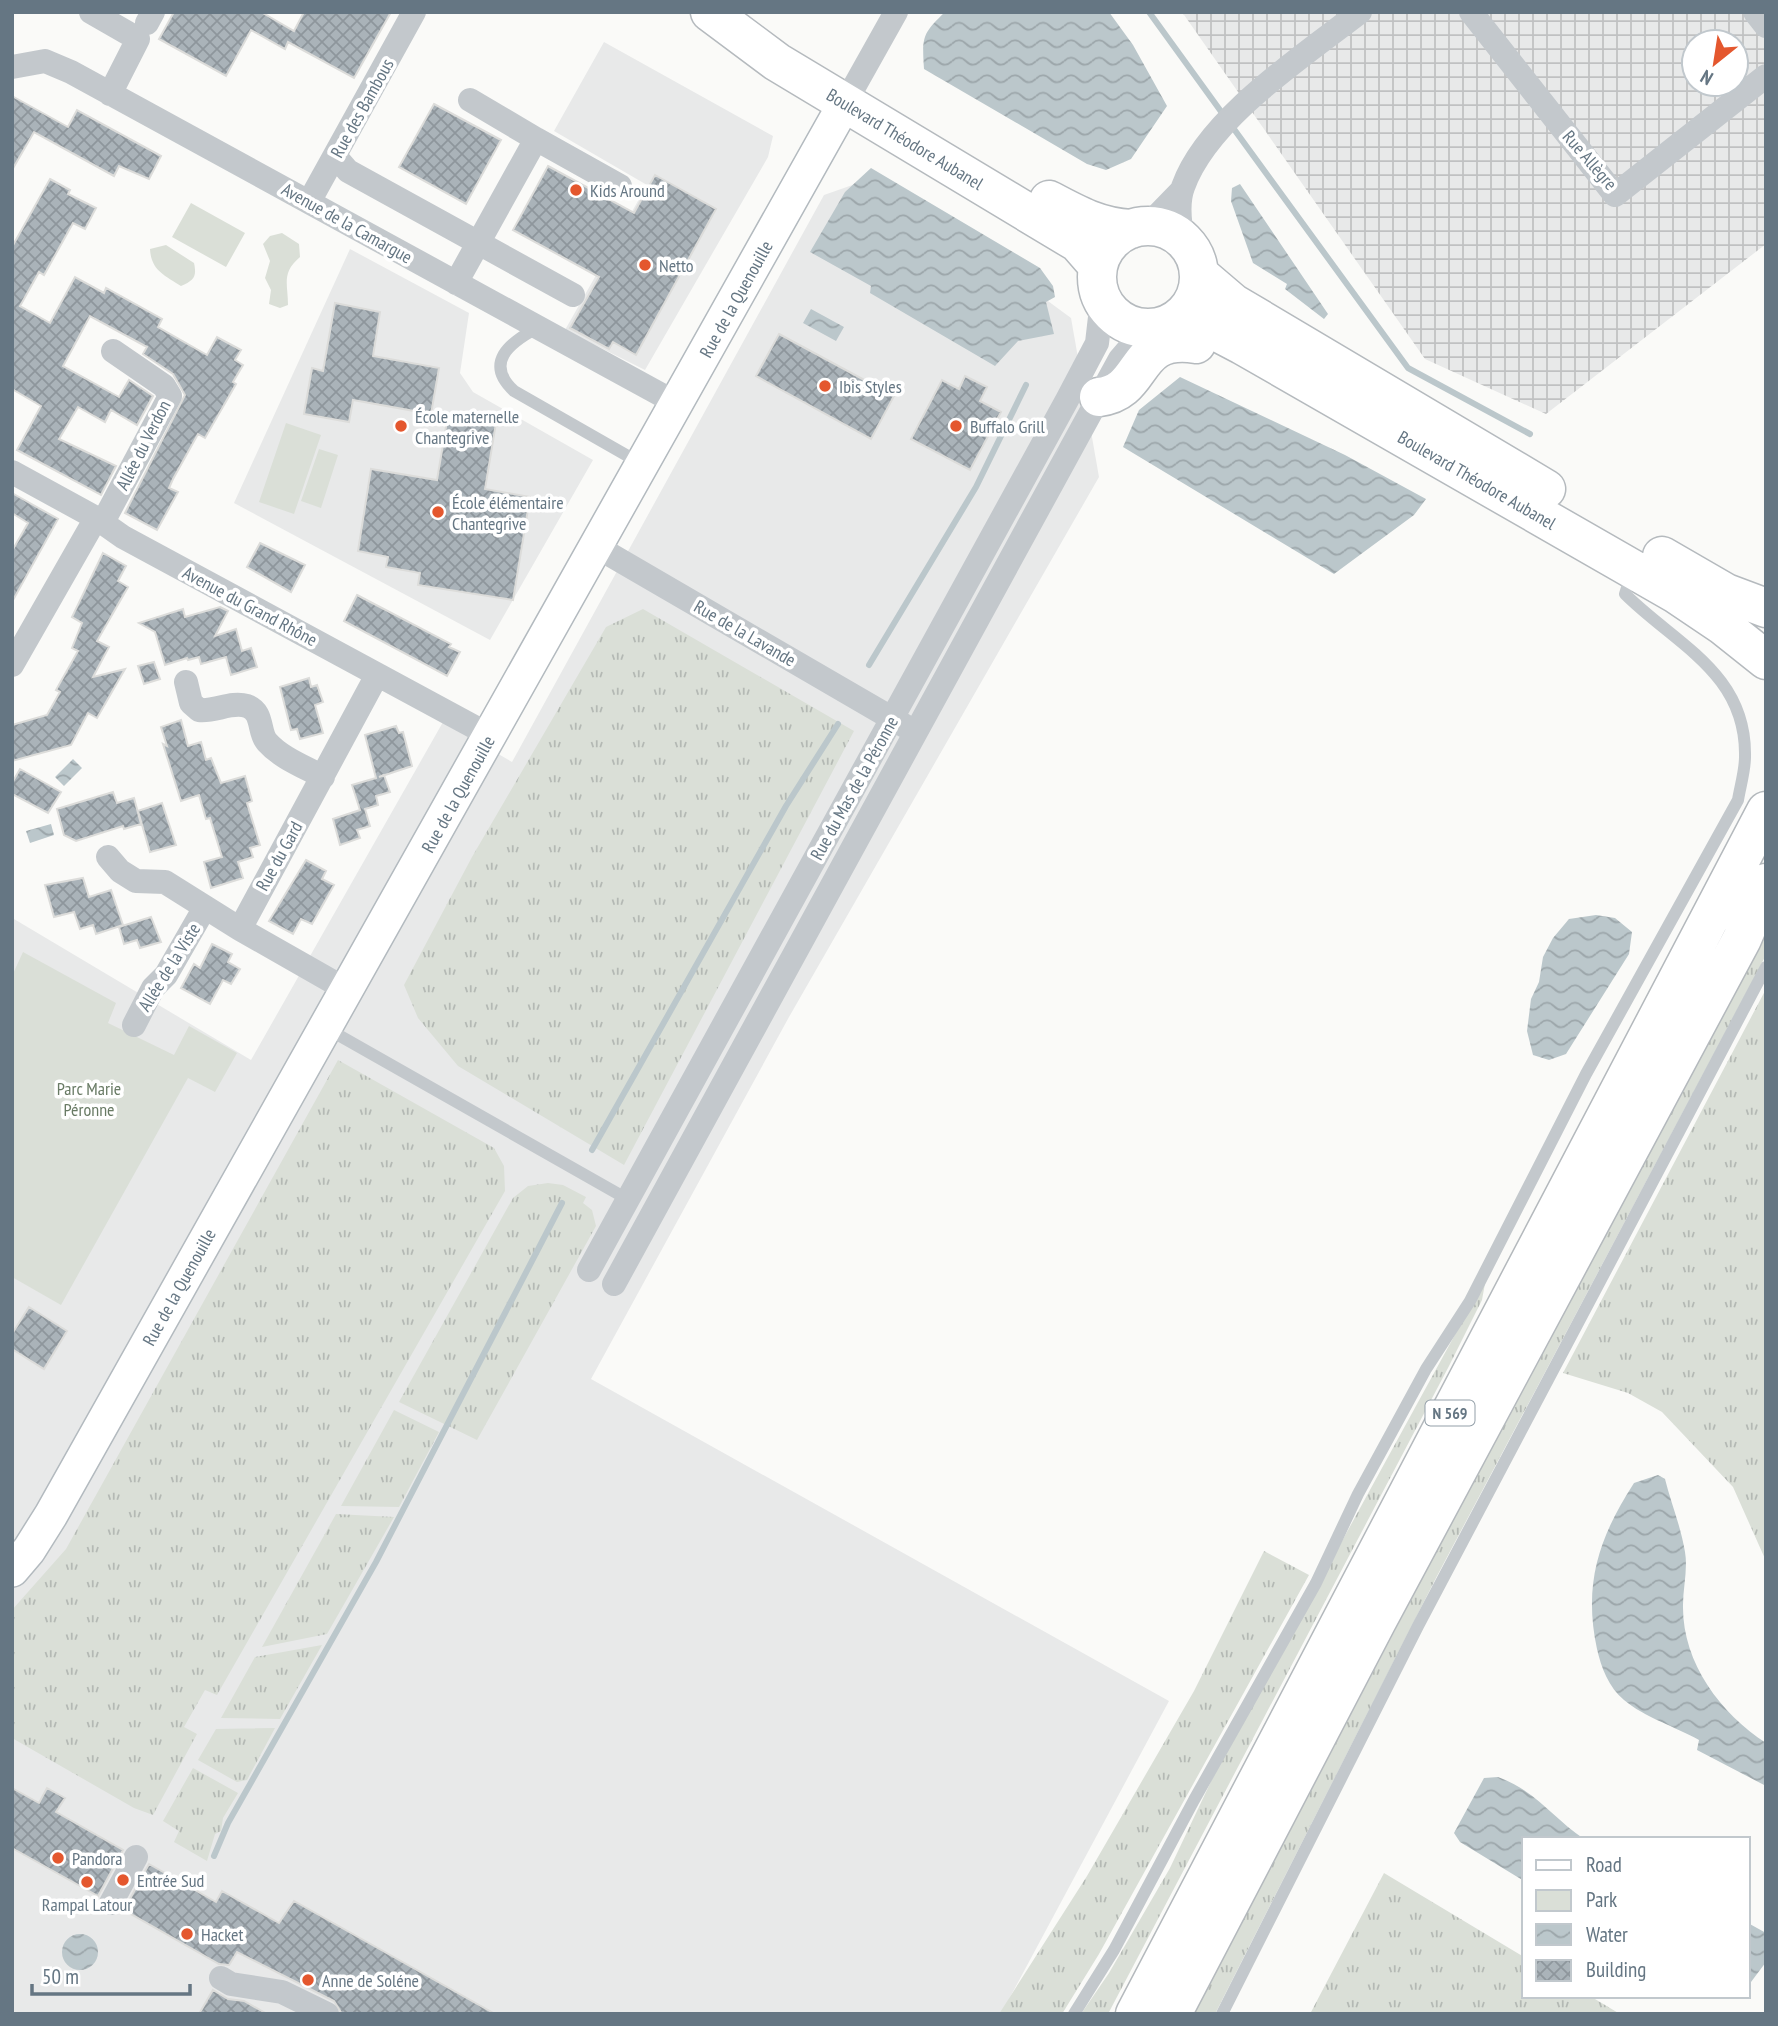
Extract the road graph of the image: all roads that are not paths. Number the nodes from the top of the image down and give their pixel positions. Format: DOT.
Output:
graph roads {
  1 [pos="91,12"];
  2 [pos="414,12"];
  3 [pos="710,12"];
  4 [pos="727,12"];
  5 [pos="896,12"];
  6 [pos="1360,12"];
  7 [pos="1471,12"];
  8 [pos="1755,12"];
  9 [pos="1766,26"];
  10 [pos="12,67"];
  11 [pos="1766,76"];
  12 [pos="110,94"];
  13 [pos="851,94"];
  14 [pos="470,100"];
  15 [pos="536,139"];
  16 [pos="335,156"];
  17 [pos="620,186"];
  18 [pos="1182,190"];
  19 [pos="309,202"];
  20 [pos="1139,228"];
  21 [pos="479,242"];
  22 [pos="1191,257"];
  23 [pos="456,283"];
  24 [pos="1100,283"];
  25 [pos="573,295"];
  26 [pos="1165,324"];
  27 [pos="537,328"];
  28 [pos="113,351"];
  29 [pos="1099,397"];
  30 [pos="678,404"];
  31 [pos="1349,407"];
  32 [pos="643,465"];
  33 [pos="12,472"];
  34 [pos="99,520"];
  35 [pos="597,547"];
  36 [pos="1633,569"];
  37 [pos="1766,608"];
  38 [pos="1766,660"];
  39 [pos="12,666"];
  40 [pos="377,674"];
  41 [pos="186,681"];
  42 [pos="892,718"];
  43 [pos="918,733"];
  44 [pos="491,736"];
  45 [pos="323,777"];
  46 [pos="1766,811"];
  47 [pos="108,857"];
  48 [pos="1766,883"];
  49 [pos="204,909"];
  50 [pos="240,929"];
  51 [pos="1766,967"];
  52 [pos="347,990"];
  53 [pos="134,1025"];
  54 [pos="326,1028"];
  55 [pos="629,1199"];
  56 [pos="589,1270"];
  57 [pos="614,1284"];
  58 [pos="12,1570"];
  59 [pos="136,1857"];
  60 [pos="111,1903"];
  61 [pos="221,1978"];
  62 [pos="327,2014"];
  63 [pos="1074,2014"];
  64 [pos="1135,2014"];
  65 [pos="1172,2014"];
  66 [pos="1222,2014"];
  1 -- 12 [label="street"];
  2 -- 16 [label="street, Rue des Bambous"];
  3 -- 13 [label="main road, Boulevard Théodore Aubanel"];
  4 -- 13 [label="main road, Boulevard Théodore Aubanel"];
  5 -- 13 [label="street, Rue de la Quenouille"];
  6 -- 18 [label="street"];
  7 -- 11 [label="street, Rue Allègre"];
  8 -- 9 [label="street"];
  10 -- 12 [label="street, Avenue de la Camargue"];
  12 -- 19 [label="street, Avenue de la Camargue"];
  13 -- 20 [label="main road, Boulevard Théodore Aubanel"];
  13 -- 24 [label="main road, Boulevard Théodore Aubanel"];
  13 -- 30 [label="street, Rue de la Quenouille"];
  14 -- 15 [label="street"];
  15 -- 17 [label="street"];
  15 -- 21 [label="street"];
  16 -- 19 [label="street, Rue des Bambous"];
  16 -- 21 [label="street"];
  18 -- 20 [label="street"];
  18 -- 22 [label="street"];
  19 -- 23 [label="street, Avenue de la Camargue"];
  20 -- 22 [label="main road"];
  20 -- 24 [label="main road"];
  21 -- 23 [label="street"];
  21 -- 25 [label="street"];
  22 -- 26 [label="main road"];
  22 -- 37 [label="main road, Boulevard Théodore Aubanel"];
  23 -- 27 [label="street, Avenue de la Camargue"];
  24 -- 26 [label="main road"];
  24 -- 42 [label="street, Rue du Mas de la Péronne"];
  26 -- 29 [label="street, Rue du Mas de la Péronne"];
  26 -- 31 [label="main road, Boulevard Théodore Aubanel"];
  27 -- 30 [label="street, Avenue de la Camargue"];
  27 -- 32 [label="lane"];
  28 -- 34 [label="street, Allée du Verdon"];
  29 -- 31 [label="main road"];
  29 -- 43 [label="street, Rue du Mas de la Péronne"];
  30 -- 32 [label="street, Rue de la Quenouille"];
  31 -- 36 [label="main road, Boulevard Théodore Aubanel"];
  32 -- 35 [label="street, Rue de la Quenouille"];
  33 -- 34 [label="street, Avenue du Grand Rhône"];
  34 -- 39 [label="street"];
  34 -- 40 [label="street, Avenue du Grand Rhône"];
  35 -- 42 [label="street, Rue de la Lavande"];
  35 -- 44 [label="street, Rue de la Quenouille"];
  36 -- 38 [label="main road, Boulevard Théodore Aubanel"];
  36 -- 63 [label="lane"];
  40 -- 44 [label="street, Avenue du Grand Rhône"];
  40 -- 45 [label="street, Rue du Gard"];
  41 -- 45 [label="street"];
  42 -- 43 [label="street, Rue de la Lavande"];
  42 -- 55 [label="street, Rue du Mas de la Péronne"];
  43 -- 57 [label="street, Rue du Mas de la Péronne"];
  44 -- 52 [label="street, Rue de la Quenouille"];
  45 -- 50 [label="street, Rue du Gard"];
  46 -- 64 [label="main road, N 569"];
  47 -- 49 [label="street, Allée de la Viste"];
  48 -- 65 [label="main road, N 569"];
  49 -- 50 [label="street, Allée de la Viste"];
  49 -- 53 [label="street, Allée de la Viste"];
  50 -- 52 [label="street"];
  51 -- 66 [label="lane"];
  52 -- 54 [label="street, Rue de la Quenouille"];
  54 -- 55 [label="lane"];
  54 -- 58 [label="street, Rue de la Quenouille"];
  55 -- 56 [label="street, Rue du Mas de la Péronne"];
  59 -- 60 [label="street"];
  61 -- 62 [label="street"];
}
